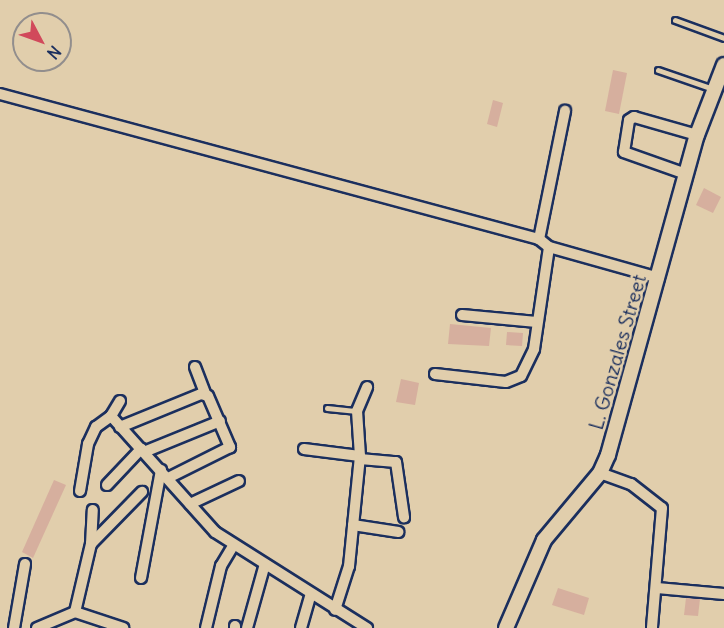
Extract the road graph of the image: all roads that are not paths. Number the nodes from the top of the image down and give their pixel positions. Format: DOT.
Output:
graph roads {
  1 [pos="675,20"];
  2 [pos="724,39"];
  3 [pos="724,65"];
  4 [pos="658,70"];
  5 [pos="715,90"];
  6 [pos="0,94"];
  7 [pos="565,111"];
  8 [pos="697,135"];
  9 [pos="686,174"];
  10 [pos="539,239"];
  11 [pos="549,247"];
  12 [pos="659,278"];
  13 [pos="462,315"];
  14 [pos="537,322"];
  15 [pos="195,367"];
  16 [pos="435,374"];
  17 [pos="367,387"];
  18 [pos="206,395"];
  19 [pos="120,401"];
  20 [pos="327,408"];
  21 [pos="357,411"];
  22 [pos="111,416"];
  23 [pos="220,421"];
  24 [pos="120,427"];
  25 [pos="304,449"];
  26 [pos="142,450"];
  27 [pos="360,457"];
  28 [pos="600,473"];
  29 [pos="164,474"];
  30 [pos="239,481"];
  31 [pos="107,485"];
  32 [pos="80,492"];
  33 [pos="142,492"];
  34 [pos="190,504"];
  35 [pos="93,510"];
  36 [pos="404,517"];
  37 [pos="353,525"];
  38 [pos="398,532"];
  39 [pos="91,544"];
  40 [pos="233,546"];
  41 [pos="25,564"];
  42 [pos="265,564"];
  43 [pos="141,578"];
  44 [pos="657,588"];
  45 [pos="724,594"];
  46 [pos="310,596"];
  47 [pos="335,610"];
  48 [pos="75,612"];
  49 [pos="239,627"];
  50 [pos="14,628"];
  51 [pos="37,628"];
  52 [pos="123,628"];
  53 [pos="206,628"];
  54 [pos="301,628"];
  55 [pos="367,628"];
  56 [pos="506,628"];
  57 [pos="652,628"];
  1 -- 2 [label="lane"];
  3 -- 5 [label="street, L. Gonzales Street"];
  4 -- 5 [label="lane"];
  5 -- 8 [label="street, L. Gonzales Street"];
  6 -- 10 [label="street"];
  7 -- 10 [label="street"];
  8 -- 9 [label="street, L. Gonzales Street"];
  8 -- 9 [label="street"];
  9 -- 12 [label="street, L. Gonzales Street"];
  10 -- 11 [label="street"];
  11 -- 12 [label="street"];
  11 -- 14 [label="street"];
  12 -- 28 [label="street, L. Gonzales Street"];
  13 -- 14 [label="street"];
  14 -- 16 [label="street"];
  15 -- 18 [label="street"];
  17 -- 21 [label="street"];
  18 -- 23 [label="street"];
  18 -- 24 [label="street"];
  19 -- 22 [label="street"];
  20 -- 21 [label="lane"];
  21 -- 27 [label="street"];
  22 -- 24 [label="street"];
  22 -- 32 [label="street"];
  23 -- 26 [label="street"];
  23 -- 29 [label="street"];
  24 -- 26 [label="street"];
  25 -- 27 [label="street"];
  26 -- 29 [label="street"];
  26 -- 31 [label="street"];
  27 -- 36 [label="street"];
  27 -- 37 [label="street"];
  28 -- 44 [label="street"];
  28 -- 56 [label="street, L. Gonzales Street"];
  29 -- 34 [label="street"];
  29 -- 43 [label="street"];
  30 -- 34 [label="street"];
  33 -- 39 [label="street"];
  34 -- 40 [label="street"];
  35 -- 39 [label="street"];
  37 -- 38 [label="street"];
  37 -- 47 [label="street"];
  39 -- 48 [label="street"];
  40 -- 42 [label="street"];
  40 -- 53 [label="street"];
  41 -- 50 [label="street"];
  42 -- 46 [label="street"];
  42 -- 49 [label="street"];
  44 -- 45 [label="street"];
  44 -- 57 [label="street"];
  46 -- 47 [label="street"];
  46 -- 54 [label="street"];
  47 -- 55 [label="street"];
  48 -- 51 [label="street"];
  48 -- 52 [label="street"];
}
